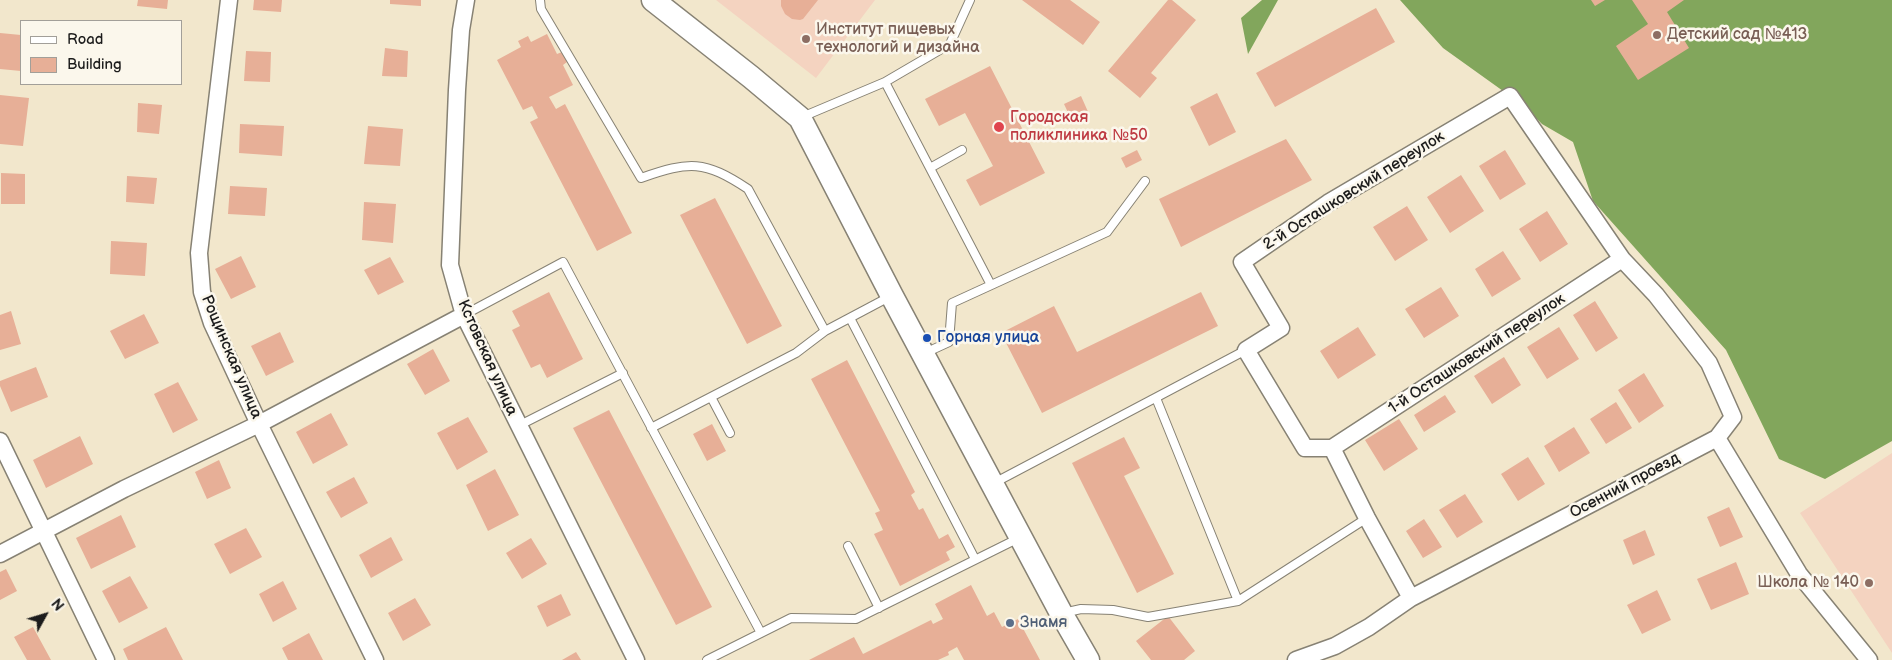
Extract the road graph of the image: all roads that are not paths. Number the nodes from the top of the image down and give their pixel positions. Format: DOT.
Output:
graph roads {
  1 [pos="228,0"];
  2 [pos="466,0"];
  3 [pos="540,0"];
  4 [pos="653,0"];
  5 [pos="970,0"];
  6 [pos="885,82"];
  7 [pos="800,118"];
  8 [pos="962,150"];
  9 [pos="930,168"];
  10 [pos="1145,180"];
  11 [pos="1622,259"];
  12 [pos="991,285"];
  13 [pos="892,296"];
  14 [pos="464,315"];
  15 [pos="850,318"];
  16 [pos="825,331"];
  17 [pos="1246,350"];
  18 [pos="923,354"];
  19 [pos="623,373"];
  20 [pos="711,397"];
  21 [pos="1156,398"];
  22 [pos="259,424"];
  23 [pos="518,426"];
  24 [pos="651,428"];
  25 [pos="730,433"];
  26 [pos="1717,438"];
  27 [pos="0,441"];
  28 [pos="1332,448"];
  29 [pos="992,484"];
  30 [pos="1367,518"];
  31 [pos="44,531"];
  32 [pos="1020,537"];
  33 [pos="848,546"];
  34 [pos="0,554"];
  35 [pos="975,560"];
  36 [pos="1411,598"];
  37 [pos="1238,601"];
  38 [pos="879,608"];
  39 [pos="1061,613"];
  40 [pos="761,633"];
  41 [pos="106,660"];
  42 [pos="375,660"];
  43 [pos="636,660"];
  44 [pos="707,660"];
  45 [pos="1088,660"];
  46 [pos="1296,660"];
  47 [pos="1869,660"];
  1 -- 22 [label="street, Рощинская улица"];
  2 -- 14 [label="street, Кстовская улица"];
  3 -- 16 [label="lane"];
  4 -- 7 [label="main road"];
  5 -- 6 [label="lane"];
  6 -- 7 [label="lane"];
  6 -- 9 [label="lane"];
  7 -- 13 [label="main road"];
  8 -- 9 [label="lane"];
  9 -- 12 [label="lane"];
  10 -- 12 [label="lane"];
  11 -- 17 [label="street, 2-й Осташковский переулок"];
  11 -- 26 [label="street"];
  11 -- 28 [label="street, 1-й Осташковский переулок"];
  12 -- 18 [label="lane"];
  13 -- 15 [label="lane"];
  13 -- 18 [label="main road"];
  14 -- 19 [label="lane"];
  14 -- 22 [label="street"];
  14 -- 23 [label="street, Кстовская улица"];
  15 -- 16 [label="lane"];
  15 -- 35 [label="lane"];
  16 -- 20 [label="lane"];
  17 -- 21 [label="lane"];
  17 -- 28 [label="street"];
  18 -- 29 [label="main road"];
  19 -- 23 [label="lane"];
  19 -- 24 [label="lane"];
  20 -- 24 [label="lane"];
  20 -- 25 [label="lane"];
  21 -- 29 [label="lane"];
  21 -- 37 [label="lane"];
  22 -- 31 [label="street"];
  22 -- 42 [label="street, Рощинская улица"];
  23 -- 43 [label="street, Кстовская улица"];
  24 -- 40 [label="lane"];
  26 -- 36 [label="street, Осенний проезд"];
  26 -- 47 [label="street"];
  27 -- 31 [label="street"];
  28 -- 30 [label="street"];
  29 -- 32 [label="main road"];
  30 -- 36 [label="street"];
  30 -- 37 [label="lane"];
  31 -- 34 [label="street"];
  31 -- 41 [label="street"];
  32 -- 35 [label="lane"];
  32 -- 39 [label="main road"];
  33 -- 38 [label="lane"];
  35 -- 38 [label="lane"];
  36 -- 46 [label="street, Осенний проезд"];
  37 -- 39 [label="lane"];
  38 -- 40 [label="lane"];
  39 -- 45 [label="main road"];
  40 -- 44 [label="lane"];
}
